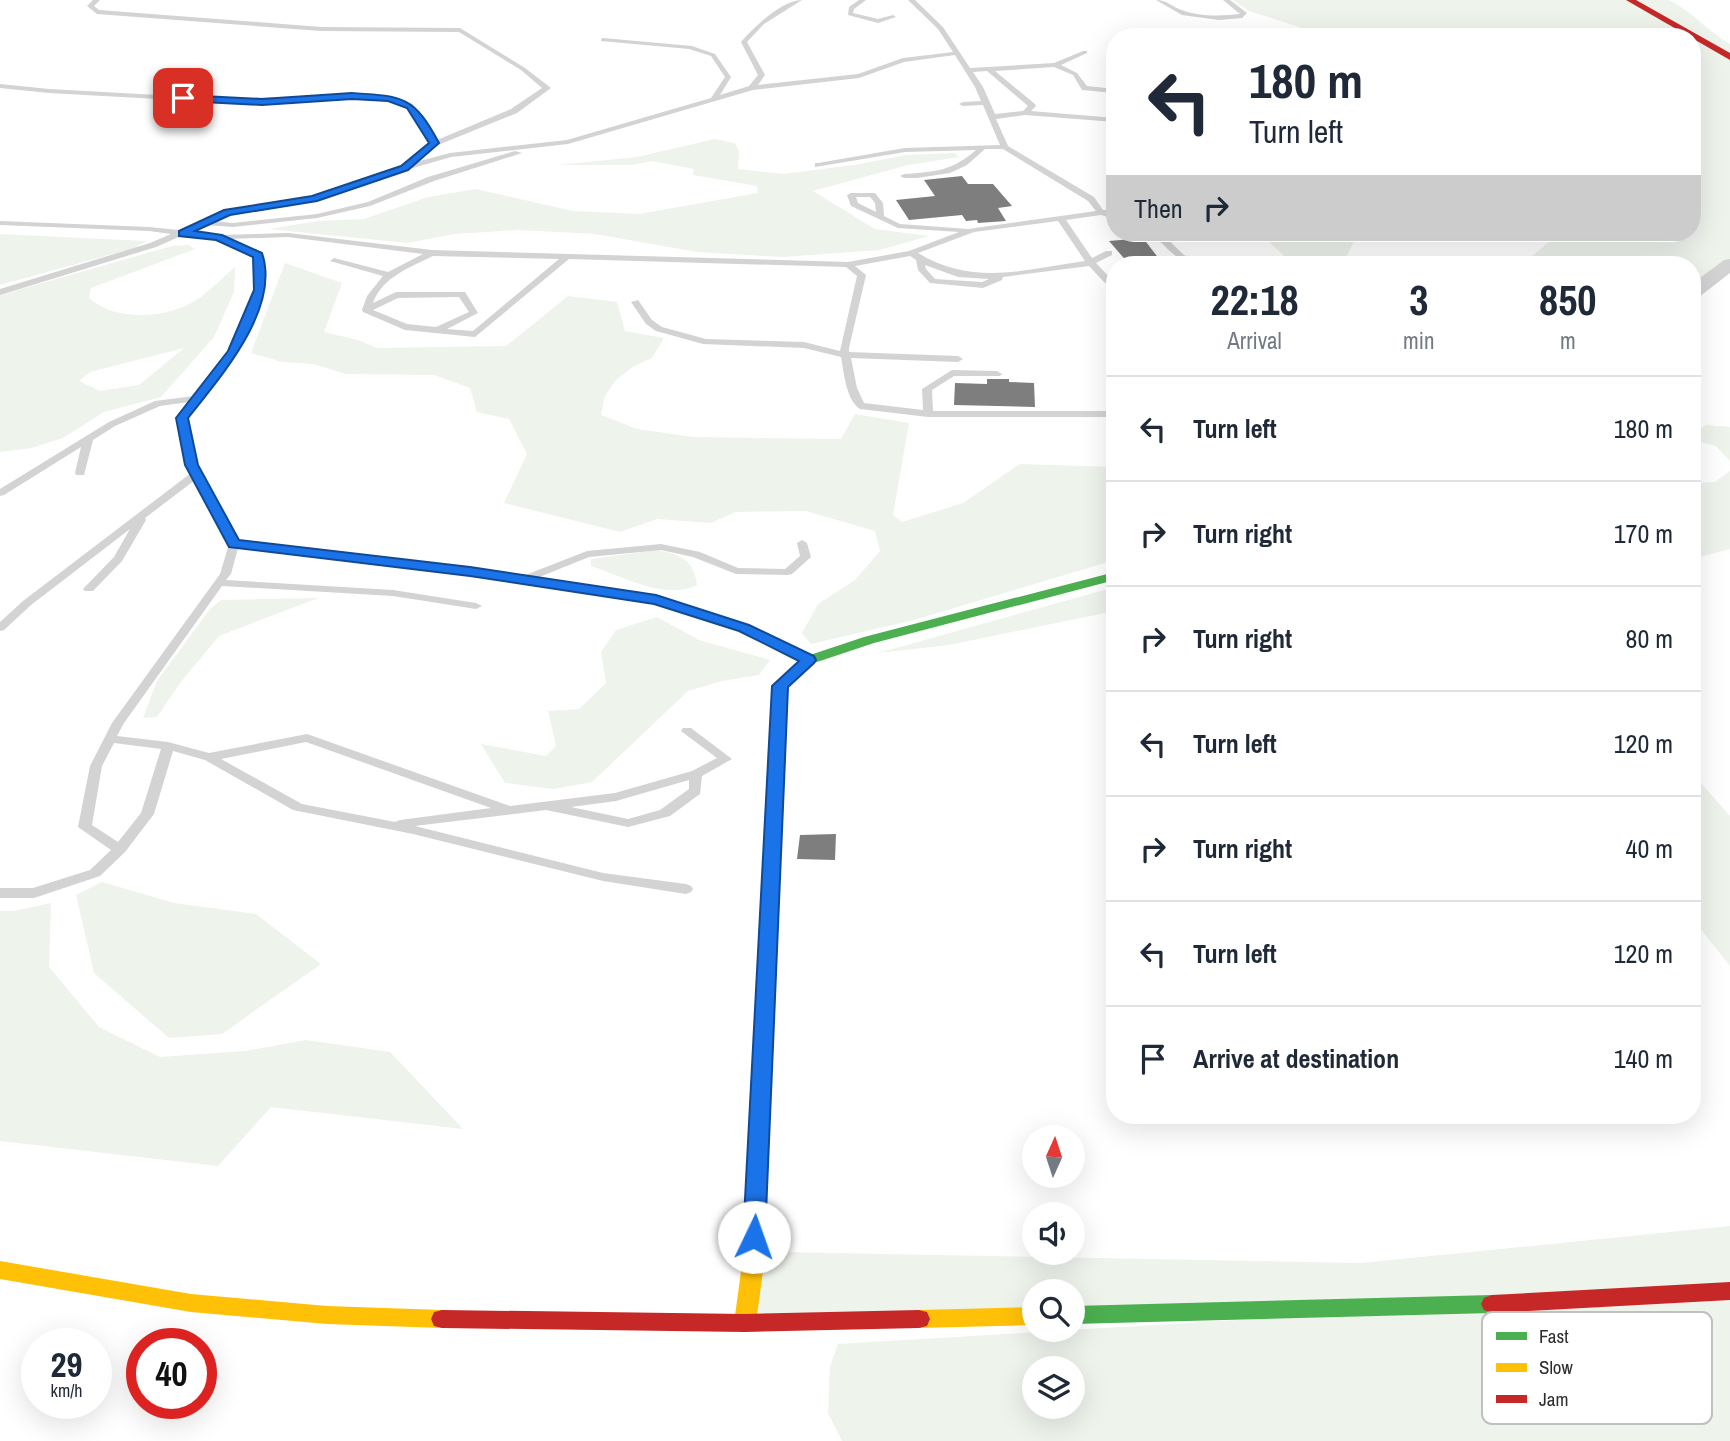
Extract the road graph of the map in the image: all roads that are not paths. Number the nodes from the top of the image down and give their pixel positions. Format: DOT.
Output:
graph roads {
  1 [pos="97,0"];
  2 [pos="799,0"];
  3 [pos="863,0"];
  4 [pos="911,0"];
  5 [pos="1159,0"];
  6 [pos="1226,0"];
  7 [pos="1630,0"];
  8 [pos="893,17"];
  9 [pos="1679,28"];
  10 [pos="603,40"];
  11 [pos="1701,40"];
  12 [pos="1085,52"];
  13 [pos="957,53"];
  14 [pos="1730,57"];
  15 [pos="1055,65"];
  16 [pos="989,69"];
  17 [pos="968,70"];
  18 [pos="0,86"];
  19 [pos="752,88"];
  20 [pos="1106,90"];
  21 [pos="713,100"];
  22 [pos="986,103"];
  23 [pos="963,104"];
  24 [pos="1025,113"];
  25 [pos="992,117"];
  26 [pos="1106,119"];
  27 [pos="435,143"];
  28 [pos="534,146"];
  29 [pos="983,147"];
  30 [pos="1005,147"];
  31 [pos="817,165"];
  32 [pos="404,168"];
  33 [pos="904,176"];
  34 [pos="1106,212"];
  35 [pos="1101,213"];
  36 [pos="1106,214"];
  37 [pos="880,217"];
  38 [pos="1061,219"];
  39 [pos="205,222"];
  40 [pos="0,223"];
  41 [pos="972,230"];
  42 [pos="183,233"];
  43 [pos="219,237"];
  44 [pos="1166,242"];
  45 [pos="432,253"];
  46 [pos="911,253"];
  47 [pos="1109,253"];
  48 [pos="1180,256"];
  49 [pos="566,258"];
  50 [pos="920,259"];
  51 [pos="334,261"];
  52 [pos="1090,263"];
  53 [pos="1730,264"];
  54 [pos="848,265"];
  55 [pos="1012,273"];
  56 [pos="389,275"];
  57 [pos="1106,279"];
  58 [pos="1701,286"];
  59 [pos="0,292"];
  60 [pos="635,302"];
  61 [pos="366,310"];
  62 [pos="436,330"];
  63 [pos="845,355"];
  64 [pos="958,359"];
  65 [pos="997,374"];
  66 [pos="198,398"];
  67 [pos="928,414"];
  68 [pos="1106,414"];
  69 [pos="88,440"];
  70 [pos="80,473"];
  71 [pos="196,474"];
  72 [pos="0,493"];
  73 [pos="145,513"];
  74 [pos="802,543"];
  75 [pos="234,544"];
  76 [pos="1106,578"];
  77 [pos="525,579"];
  78 [pos="219,583"];
  79 [pos="89,589"];
  80 [pos="476,607"];
  81 [pos="0,628"];
  82 [pos="808,660"];
  83 [pos="687,731"];
  84 [pos="110,739"];
  85 [pos="168,746"];
  86 [pos="209,757"];
  87 [pos="696,774"];
  88 [pos="547,806"];
  89 [pos="508,810"];
  90 [pos="389,825"];
  91 [pos="120,849"];
  92 [pos="686,889"];
  93 [pos="0,893"];
  94 [pos="0,1270"];
  95 [pos="1730,1291"];
  96 [pos="1085,1315"];
  97 [pos="1022,1316"];
  98 [pos="745,1323"];
  1 -- 27 [label="lane"];
  2 -- 19 [label="lane"];
  3 -- 8 [label="lane"];
  4 -- 13 [label="lane"];
  5 -- 6 [label="lane"];
  7 -- 9 [label="street"];
  10 -- 21 [label="lane"];
  11 -- 14 [label="street"];
  12 -- 15 [label="lane"];
  13 -- 17 [label="lane"];
  13 -- 19 [label="lane"];
  15 -- 16 [label="lane"];
  15 -- 20 [label="lane"];
  16 -- 17 [label="lane"];
  16 -- 24 [label="lane"];
  17 -- 22 [label="lane"];
  18 -- 27 [label="lane"];
  19 -- 21 [label="lane"];
  21 -- 28 [label="lane"];
  22 -- 23 [label="lane"];
  22 -- 25 [label="lane"];
  24 -- 25 [label="lane"];
  24 -- 26 [label="lane"];
  25 -- 30 [label="lane"];
  27 -- 32 [label="lane"];
  28 -- 32 [label="lane"];
  28 -- 39 [label="lane"];
  29 -- 30 [label="lane"];
  29 -- 31 [label="lane"];
  29 -- 33 [label="lane"];
  30 -- 35 [label="lane"];
  32 -- 39 [label="lane"];
  34 -- 35 [label="lane"];
  35 -- 36 [label="lane"];
  35 -- 38 [label="lane"];
  37 -- 41 [label="lane"];
  38 -- 41 [label="lane"];
  38 -- 52 [label="lane"];
  39 -- 42 [label="lane"];
  40 -- 42 [label="lane"];
  41 -- 46 [label="lane"];
  42 -- 43 [label="lane"];
  42 -- 59 [label="lane"];
  43 -- 45 [label="lane"];
  43 -- 66 [label="lane"];
  44 -- 48 [label="lane"];
  45 -- 49 [label="lane"];
  45 -- 56 [label="lane"];
  46 -- 50 [label="lane"];
  46 -- 54 [label="lane"];
  47 -- 52 [label="lane"];
  49 -- 54 [label="lane"];
  49 -- 62 [label="lane"];
  50 -- 55 [label="lane"];
  50 -- 55 [label="lane"];
  51 -- 56 [label="lane"];
  52 -- 55 [label="lane"];
  52 -- 57 [label="lane"];
  53 -- 58 [label="street"];
  54 -- 63 [label="lane"];
  56 -- 61 [label="lane"];
  60 -- 63 [label="lane"];
  61 -- 62 [label="lane"];
  61 -- 62 [label="lane"];
  63 -- 64 [label="lane"];
  63 -- 67 [label="lane"];
  65 -- 67 [label="lane"];
  66 -- 69 [label="lane"];
  66 -- 71 [label="lane"];
  67 -- 68 [label="lane"];
  69 -- 70 [label="lane"];
  69 -- 72 [label="lane"];
  71 -- 73 [label="lane"];
  71 -- 75 [label="lane"];
  73 -- 79 [label="lane"];
  73 -- 81 [label="lane"];
  74 -- 77 [label="lane"];
  75 -- 77 [label="lane"];
  75 -- 78 [label="lane"];
  76 -- 82 [label="street"];
  77 -- 82 [label="lane"];
  78 -- 80 [label="lane"];
  78 -- 84 [label="lane"];
  82 -- 98 [label="street"];
  83 -- 87 [label="lane"];
  84 -- 85 [label="lane"];
  84 -- 91 [label="lane"];
  85 -- 86 [label="lane"];
  85 -- 91 [label="lane"];
  86 -- 89 [label="lane"];
  86 -- 90 [label="lane"];
  87 -- 88 [label="lane"];
  87 -- 88 [label="lane"];
  88 -- 89 [label="lane"];
  89 -- 90 [label="lane"];
  90 -- 92 [label="lane"];
  91 -- 93 [label="lane"];
  94 -- 98 [label="street"];
  95 -- 96 [label="street"];
  97 -- 98 [label="street"];
}
